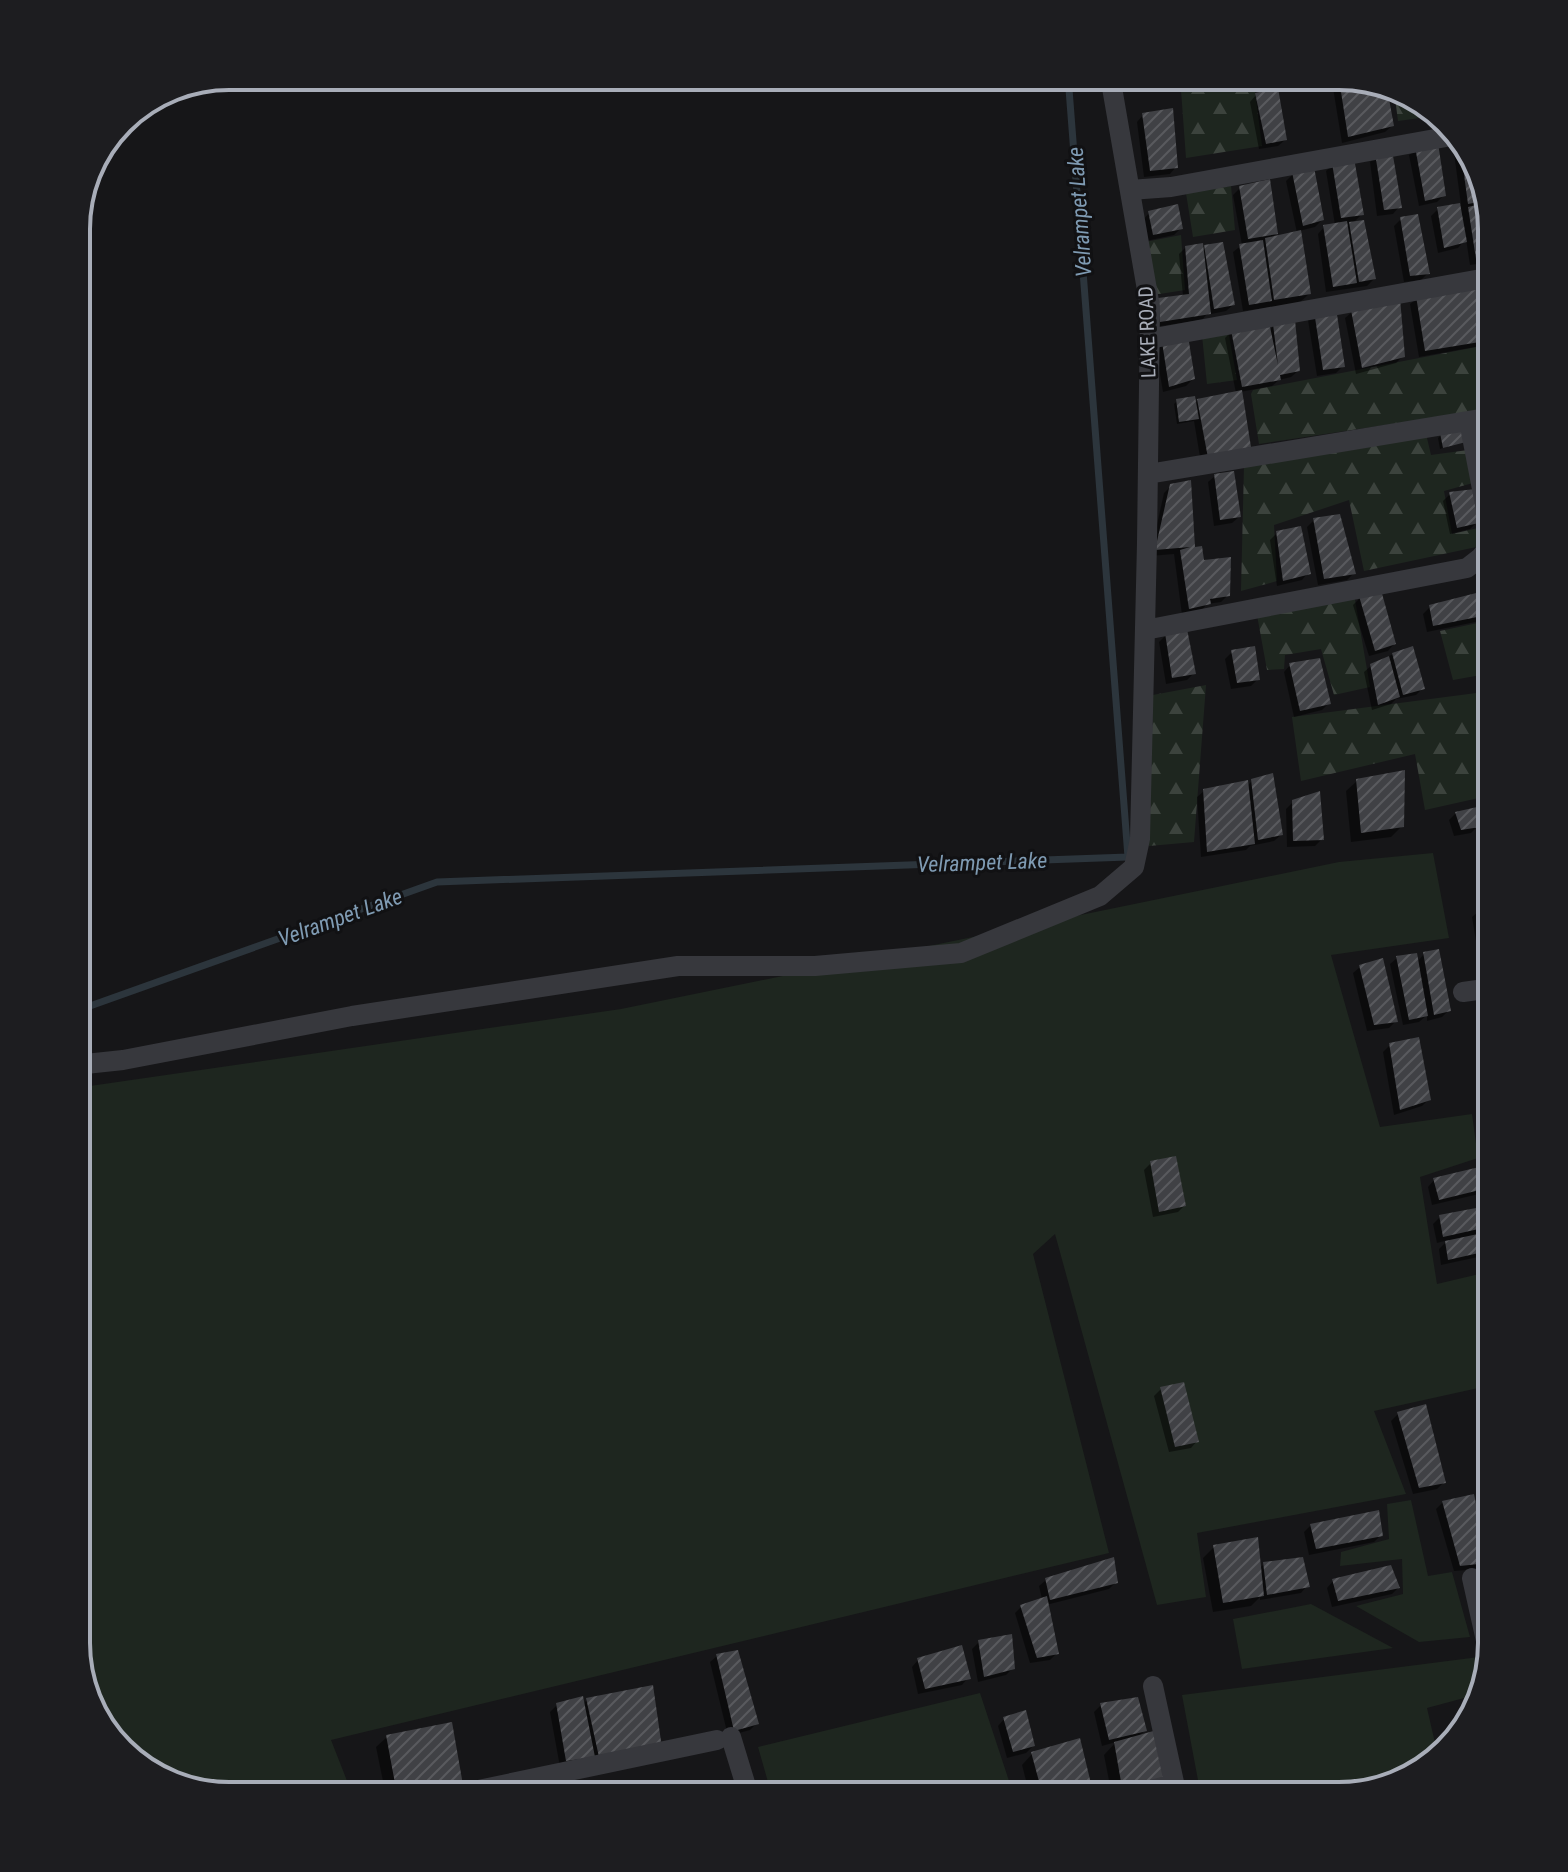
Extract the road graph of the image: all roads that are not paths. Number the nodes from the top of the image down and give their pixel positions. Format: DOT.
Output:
graph roads {
  1 [pos="1112,90"];
  2 [pos="1443,138"];
  3 [pos="1130,190"];
  4 [pos="1478,280"];
  5 [pos="1149,339"];
  6 [pos="1478,419"];
  7 [pos="1469,421"];
  8 [pos="1478,468"];
  9 [pos="1148,474"];
  10 [pos="1478,559"];
  11 [pos="1145,630"];
  12 [pos="1478,990"];
  13 [pos="1463,992"];
  14 [pos="90,1064"];
  15 [pos="1472,1578"];
  16 [pos="1478,1605"];
  17 [pos="1153,1686"];
  18 [pos="517,1782"];
  19 [pos="743,1782"];
  20 [pos="1173,1782"];
  1 -- 3 [label="street, LAKE ROAD"];
  2 -- 3 [label="street"];
  3 -- 5 [label="street, LAKE ROAD"];
  4 -- 5 [label="street"];
  5 -- 9 [label="street, LAKE ROAD"];
  6 -- 7 [label="street"];
  7 -- 8 [label="street"];
  7 -- 9 [label="street"];
  9 -- 11 [label="street, LAKE ROAD"];
  10 -- 11 [label="street"];
  11 -- 14 [label="street, LAKE ROAD"];
  12 -- 13 [label="street"];
  15 -- 16 [label="street"];
  17 -- 20 [label="street"];
  18 -- 19 [label="street"];
}
